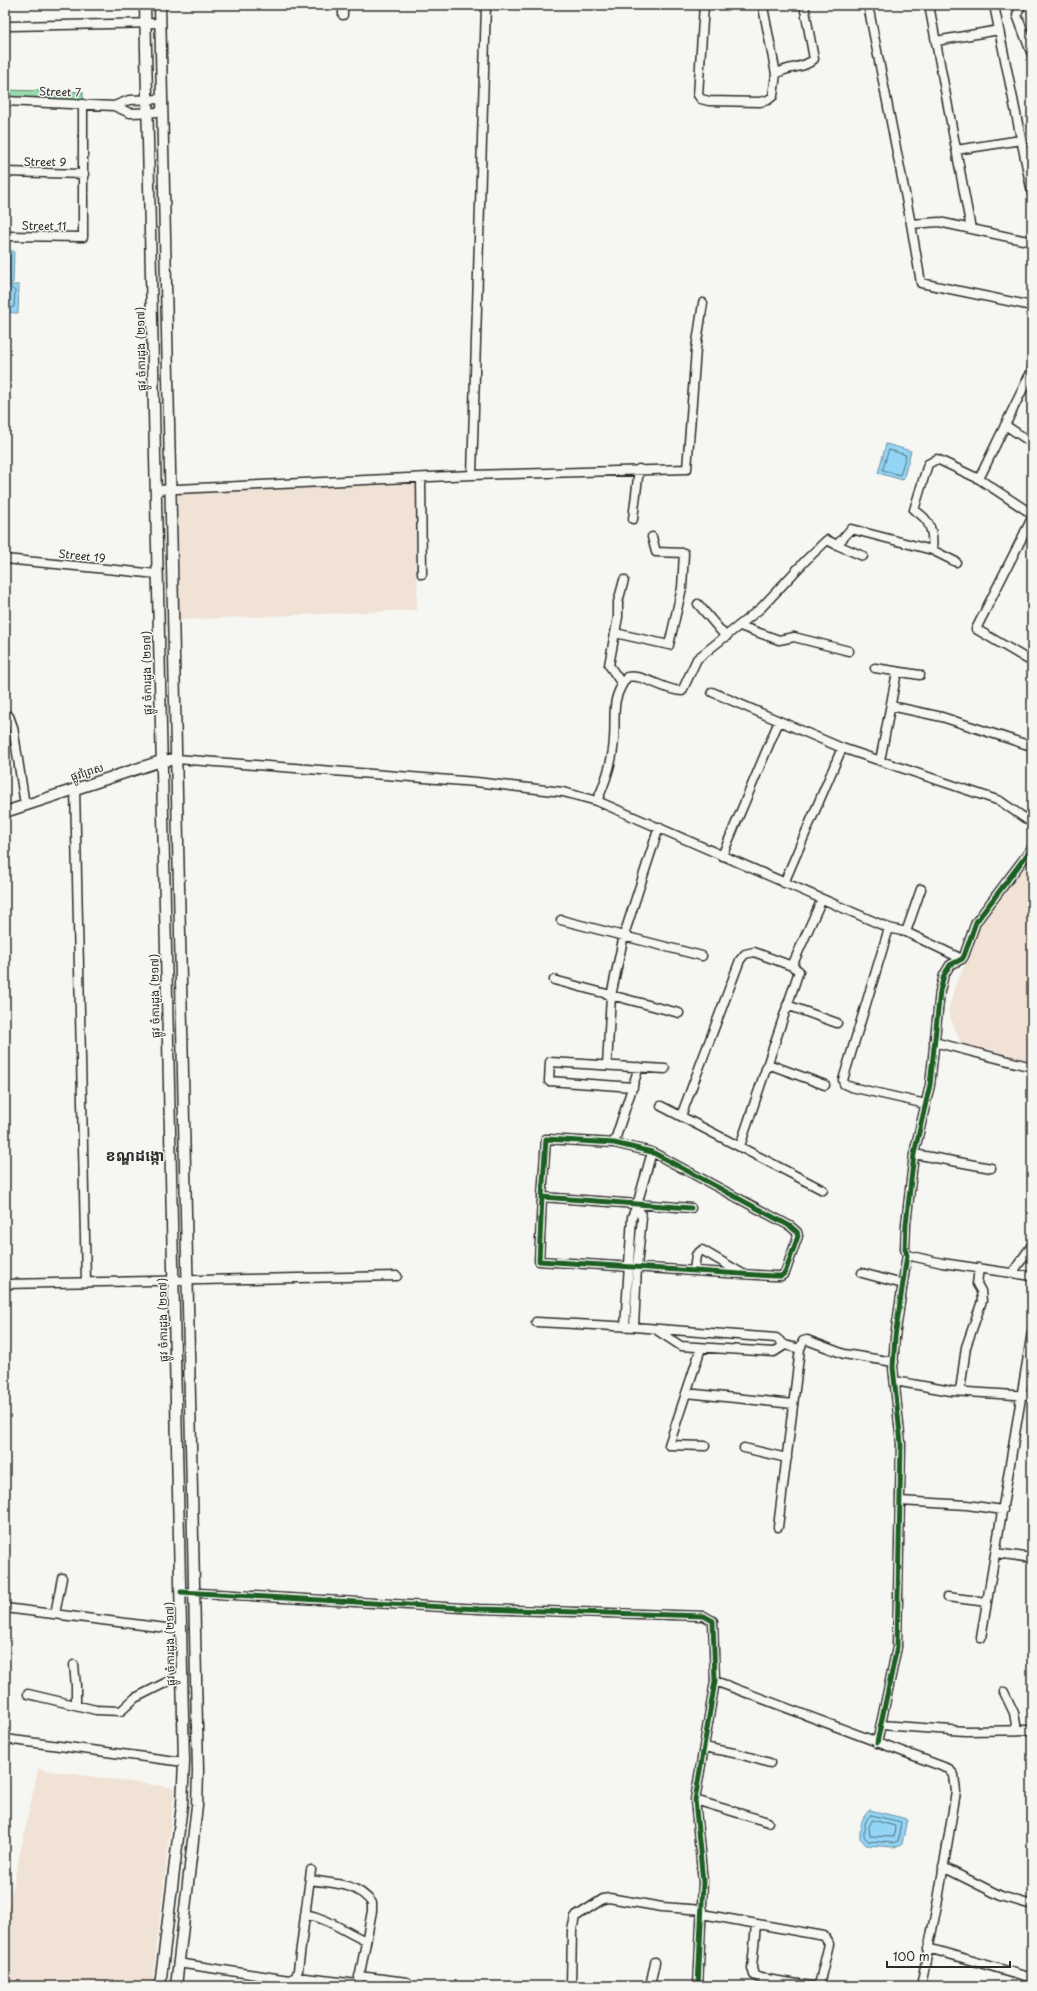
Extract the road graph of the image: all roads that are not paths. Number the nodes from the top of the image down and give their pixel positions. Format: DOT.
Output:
graph roads {
  1 [pos="145,5"];
  2 [pos="160,5"];
  3 [pos="343,5"];
  4 [pos="486,5"];
  5 [pos="704,5"];
  6 [pos="804,5"];
  7 [pos="868,5"];
  8 [pos="929,5"];
  9 [pos="994,5"];
  10 [pos="1021,5"];
  11 [pos="763,7"];
  12 [pos="343,15"];
  13 [pos="145,23"];
  14 [pos="160,23"];
  15 [pos="12,26"];
  16 [pos="999,30"];
  17 [pos="936,41"];
  18 [pos="1032,55"];
  19 [pos="776,74"];
  20 [pos="162,99"];
  21 [pos="147,100"];
  22 [pos="5,101"];
  23 [pos="83,104"];
  24 [pos="114,106"];
  25 [pos="162,112"];
  26 [pos="147,113"];
  27 [pos="1021,140"];
  28 [pos="956,150"];
  29 [pos="5,172"];
  30 [pos="84,174"];
  31 [pos="1032,193"];
  32 [pos="911,224"];
  33 [pos="971,229"];
  34 [pos="5,236"];
  35 [pos="1032,242"];
  36 [pos="703,303"];
  37 [pos="1032,306"];
  38 [pos="1032,370"];
  39 [pos="1005,426"];
  40 [pos="1032,443"];
  41 [pos="639,469"];
  42 [pos="472,475"];
  43 [pos="421,478"];
  44 [pos="979,479"];
  45 [pos="171,489"];
  46 [pos="156,490"];
  47 [pos="1032,514"];
  48 [pos="1032,518"];
  49 [pos="634,519"];
  50 [pos="652,537"];
  51 [pos="837,545"];
  52 [pos="932,550"];
  53 [pos="863,556"];
  54 [pos="5,559"];
  55 [pos="956,562"];
  56 [pos="157,574"];
  57 [pos="422,574"];
  58 [pos="624,580"];
  59 [pos="698,604"];
  60 [pos="740,626"];
  61 [pos="615,633"];
  62 [pos="726,637"];
  63 [pos="849,651"];
  64 [pos="1032,662"];
  65 [pos="875,668"];
  66 [pos="897,672"];
  67 [pos="920,676"];
  68 [pos="622,684"];
  69 [pos="712,692"];
  70 [pos="890,706"];
  71 [pos="5,715"];
  72 [pos="779,721"];
  73 [pos="1028,745"];
  74 [pos="842,748"];
  75 [pos="177,758"];
  76 [pos="162,761"];
  77 [pos="880,761"];
  78 [pos="76,788"];
  79 [pos="597,801"];
  80 [pos="25,806"];
  81 [pos="5,812"];
  82 [pos="1032,823"];
  83 [pos="659,827"];
  84 [pos="1032,848"];
  85 [pos="722,856"];
  86 [pos="784,883"];
  87 [pos="921,889"];
  88 [pos="822,899"];
  89 [pos="561,920"];
  90 [pos="889,928"];
  91 [pos="906,932"];
  92 [pos="624,935"];
  93 [pos="702,956"];
  94 [pos="962,959"];
  95 [pos="792,966"];
  96 [pos="554,980"];
  97 [pos="611,996"];
  98 [pos="787,1005"];
  99 [pos="679,1013"];
  100 [pos="837,1023"];
  101 [pos="934,1042"];
  102 [pos="768,1064"];
  103 [pos="607,1065"];
  104 [pos="639,1067"];
  105 [pos="1032,1067"];
  106 [pos="666,1069"];
  107 [pos="825,1085"];
  108 [pos="632,1088"];
  109 [pos="926,1104"];
  110 [pos="661,1106"];
  111 [pos="681,1116"];
  112 [pos="614,1143"];
  113 [pos="740,1146"];
  114 [pos="652,1152"];
  115 [pos="914,1154"];
  116 [pos="992,1168"];
  117 [pos="823,1190"];
  118 [pos="542,1197"];
  119 [pos="637,1205"];
  120 [pos="691,1208"];
  121 [pos="1032,1245"];
  122 [pos="907,1254"];
  123 [pos="628,1266"];
  124 [pos="637,1266"];
  125 [pos="979,1268"];
  126 [pos="694,1270"];
  127 [pos="1013,1272"];
  128 [pos="862,1273"];
  129 [pos="743,1274"];
  130 [pos="396,1276"];
  131 [pos="1032,1276"];
  132 [pos="174,1280"];
  133 [pos="188,1280"];
  134 [pos="86,1282"];
  135 [pos="5,1284"];
  136 [pos="902,1284"];
  137 [pos="536,1322"];
  138 [pos="626,1327"];
  139 [pos="634,1327"];
  140 [pos="657,1330"];
  141 [pos="1032,1332"];
  142 [pos="785,1345"];
  143 [pos="701,1348"];
  144 [pos="800,1349"];
  145 [pos="894,1362"];
  146 [pos="895,1381"];
  147 [pos="960,1391"];
  148 [pos="686,1393"];
  149 [pos="1022,1394"];
  150 [pos="1032,1396"];
  151 [pos="793,1404"];
  152 [pos="704,1446"];
  153 [pos="744,1448"];
  154 [pos="787,1458"];
  155 [pos="900,1501"];
  156 [pos="1002,1510"];
  157 [pos="778,1528"];
  158 [pos="996,1553"];
  159 [pos="1032,1558"];
  160 [pos="62,1578"];
  161 [pos="181,1592"];
  162 [pos="195,1592"];
  163 [pos="948,1597"];
  164 [pos="987,1602"];
  165 [pos="5,1608"];
  166 [pos="55,1614"];
  167 [pos="182,1630"];
  168 [pos="981,1638"];
  169 [pos="74,1665"];
  170 [pos="183,1674"];
  171 [pos="715,1681"];
  172 [pos="1004,1692"];
  173 [pos="28,1694"];
  174 [pos="76,1705"];
  175 [pos="882,1725"];
  176 [pos="1017,1730"];
  177 [pos="1032,1730"];
  178 [pos="5,1738"];
  179 [pos="877,1743"];
  180 [pos="704,1747"];
  181 [pos="184,1762"];
  182 [pos="770,1763"];
  183 [pos="695,1800"];
  184 [pos="768,1822"];
  185 [pos="943,1868"];
  186 [pos="311,1870"];
  187 [pos="173,1873"];
  188 [pos="188,1875"];
  189 [pos="310,1880"];
  190 [pos="1032,1905"];
  191 [pos="702,1912"];
  192 [pos="305,1914"];
  193 [pos="756,1924"];
  194 [pos="366,1940"];
  195 [pos="928,1948"];
  196 [pos="655,1962"];
  197 [pos="178,1963"];
  198 [pos="359,1976"];
  199 [pos="296,1977"];
  200 [pos="1032,1978"];
  201 [pos="407,1982"];
  202 [pos="323,1983"];
  203 [pos="160,1986"];
  204 [pos="176,1986"];
  205 [pos="572,1986"];
  206 [pos="650,1986"];
  207 [pos="698,1986"];
  208 [pos="812,1986"];
  209 [pos="921,1986"];
  1 -- 13 [label="main road, ផ្លូវ ចំការដូង (២១៧)"];
  2 -- 14 [label="main road"];
  3 -- 12 [label="street"];
  4 -- 42 [label="street"];
  5 -- 19 [label="street"];
  6 -- 19 [label="street"];
  7 -- 32 [label="street"];
  8 -- 17 [label="street"];
  9 -- 16 [label="street"];
  10 -- 18 [label="street"];
  11 -- 19 [label="street"];
  13 -- 14 [label="street"];
  13 -- 15 [label="street"];
  13 -- 21 [label="main road, ផ្លូវ ចំការដូង (២១៧)"];
  14 -- 20 [label="main road"];
  16 -- 17 [label="street"];
  16 -- 27 [label="street"];
  17 -- 28 [label="street"];
  20 -- 21 [label="street, Street 7"];
  20 -- 25 [label="main road"];
  21 -- 24 [label="street, Street 7"];
  21 -- 26 [label="main road, ផ្លូវ ចំការដូង (២១៧)"];
  22 -- 23 [label="street, Street 7"];
  23 -- 24 [label="street, Street 7"];
  23 -- 30 [label="street"];
  24 -- 26 [label="street, Street 7"];
  25 -- 26 [label="street, Street 7"];
  25 -- 45 [label="main road"];
  26 -- 46 [label="main road, ផ្លូវ ចំការដូង (២១៧)"];
  27 -- 28 [label="street"];
  27 -- 31 [label="street"];
  28 -- 33 [label="street"];
  29 -- 30 [label="street, Street 9"];
  30 -- 34 [label="street, Street 11"];
  32 -- 33 [label="street"];
  32 -- 37 [label="street"];
  33 -- 35 [label="street"];
  36 -- 41 [label="street"];
  38 -- 39 [label="street"];
  39 -- 40 [label="street"];
  39 -- 44 [label="street"];
  41 -- 42 [label="street"];
  41 -- 49 [label="street"];
  42 -- 43 [label="street"];
  43 -- 45 [label="street"];
  43 -- 57 [label="street"];
  44 -- 47 [label="street"];
  44 -- 52 [label="street"];
  45 -- 46 [label="street"];
  45 -- 75 [label="main road"];
  46 -- 56 [label="main road, ផ្លូវ ចំការដូង (២១៧)"];
  48 -- 64 [label="street"];
  50 -- 61 [label="street"];
  51 -- 52 [label="street"];
  51 -- 53 [label="street"];
  51 -- 60 [label="street"];
  52 -- 55 [label="street"];
  54 -- 56 [label="street, Street 19"];
  56 -- 76 [label="main road, ផ្លូវ ចំការដូង (២១៧)"];
  58 -- 61 [label="street"];
  59 -- 62 [label="street"];
  60 -- 62 [label="street"];
  60 -- 63 [label="street"];
  61 -- 68 [label="street"];
  62 -- 68 [label="street"];
  65 -- 66 [label="street"];
  66 -- 67 [label="street"];
  66 -- 70 [label="street"];
  68 -- 79 [label="street"];
  69 -- 72 [label="street"];
  70 -- 73 [label="street"];
  70 -- 77 [label="street"];
  71 -- 80 [label="street"];
  72 -- 74 [label="street"];
  72 -- 85 [label="street"];
  74 -- 77 [label="street"];
  74 -- 86 [label="street"];
  75 -- 76 [label="main road, ផ្លូវព្រៃស"];
  75 -- 79 [label="street"];
  75 -- 133 [label="main road"];
  76 -- 78 [label="main road, ផ្លូវព្រៃស"];
  76 -- 132 [label="main road, ផ្លូវ ចំការដូង (២១៧)"];
  77 -- 82 [label="street"];
  78 -- 80 [label="main road, ផ្លូវព្រៃស"];
  78 -- 134 [label="street"];
  79 -- 83 [label="street"];
  80 -- 81 [label="main road, ផ្លូវព្រៃស"];
  83 -- 85 [label="street"];
  83 -- 92 [label="street"];
  84 -- 94 [label="street"];
  85 -- 86 [label="street"];
  86 -- 88 [label="street"];
  87 -- 91 [label="street"];
  88 -- 90 [label="street"];
  88 -- 95 [label="street"];
  89 -- 92 [label="street"];
  90 -- 91 [label="street"];
  90 -- 109 [label="street"];
  91 -- 94 [label="street"];
  92 -- 93 [label="street"];
  92 -- 97 [label="street"];
  94 -- 101 [label="street"];
  95 -- 98 [label="street"];
  95 -- 111 [label="street"];
  96 -- 97 [label="street"];
  97 -- 99 [label="street"];
  97 -- 103 [label="street"];
  98 -- 100 [label="street"];
  98 -- 102 [label="street"];
  101 -- 105 [label="street"];
  101 -- 109 [label="street"];
  102 -- 107 [label="street"];
  102 -- 113 [label="street"];
  103 -- 104 [label="street"];
  103 -- 108 [label="street"];
  104 -- 106 [label="street"];
  104 -- 108 [label="street"];
  108 -- 112 [label="street"];
  109 -- 115 [label="street"];
  110 -- 111 [label="street"];
  111 -- 113 [label="street"];
  112 -- 114 [label="street"];
  112 -- 118 [label="street"];
  113 -- 117 [label="street"];
  114 -- 119 [label="street"];
  114 -- 129 [label="street"];
  115 -- 116 [label="street"];
  115 -- 122 [label="street"];
  118 -- 119 [label="street"];
  118 -- 123 [label="street"];
  119 -- 120 [label="street"];
  119 -- 123 [label="street"];
  119 -- 124 [label="street"];
  121 -- 127 [label="street"];
  122 -- 125 [label="street"];
  122 -- 136 [label="street"];
  123 -- 124 [label="street"];
  123 -- 138 [label="street"];
  124 -- 126 [label="street"];
  124 -- 139 [label="street"];
  125 -- 127 [label="street"];
  125 -- 147 [label="street"];
  126 -- 129 [label="street"];
  126 -- 129 [label="street"];
  127 -- 131 [label="street"];
  128 -- 136 [label="street"];
  130 -- 133 [label="street"];
  132 -- 133 [label="street"];
  132 -- 134 [label="street"];
  132 -- 161 [label="main road, ផ្លូវ ចំការដូង (២១៧)"];
  133 -- 162 [label="main road"];
  134 -- 135 [label="street"];
  136 -- 145 [label="street"];
  137 -- 138 [label="street"];
  138 -- 139 [label="street"];
  139 -- 140 [label="street"];
  140 -- 142 [label="street"];
  140 -- 143 [label="street"];
  141 -- 149 [label="street"];
  142 -- 143 [label="street"];
  142 -- 144 [label="street"];
  143 -- 148 [label="street"];
  144 -- 145 [label="street"];
  144 -- 151 [label="street"];
  145 -- 146 [label="street"];
  146 -- 147 [label="street"];
  146 -- 155 [label="street"];
  147 -- 149 [label="street"];
  148 -- 151 [label="street"];
  148 -- 152 [label="street"];
  149 -- 150 [label="street"];
  149 -- 156 [label="street"];
  151 -- 154 [label="street"];
  153 -- 154 [label="street"];
  154 -- 157 [label="street"];
  155 -- 156 [label="street"];
  155 -- 175 [label="street"];
  156 -- 158 [label="street"];
  158 -- 159 [label="street"];
  158 -- 164 [label="street"];
  160 -- 166 [label="street"];
  161 -- 162 [label="street"];
  161 -- 167 [label="main road, ផ្លូវ ចំការដូង (២១៧)"];
  162 -- 171 [label="street"];
  162 -- 188 [label="main road"];
  163 -- 164 [label="street"];
  164 -- 168 [label="street"];
  165 -- 166 [label="street"];
  166 -- 167 [label="street"];
  167 -- 170 [label="main road, ផ្លូវ ចំការដូង (២១៧)"];
  169 -- 174 [label="street"];
  170 -- 174 [label="street"];
  170 -- 181 [label="main road, ផ្លូវ ចំការដូង (២១៧)"];
  171 -- 179 [label="street"];
  171 -- 180 [label="street"];
  172 -- 176 [label="street"];
  173 -- 174 [label="street"];
  175 -- 176 [label="street"];
  175 -- 179 [label="street"];
  176 -- 177 [label="street"];
  178 -- 181 [label="street"];
  179 -- 185 [label="street"];
  180 -- 182 [label="street"];
  180 -- 183 [label="street"];
  181 -- 187 [label="main road, ផ្លូវ ចំការដូង (២១៧)"];
  183 -- 184 [label="street"];
  183 -- 191 [label="street"];
  185 -- 190 [label="street"];
  185 -- 195 [label="street"];
  186 -- 189 [label="street"];
  187 -- 188 [label="main road"];
  187 -- 203 [label="main road, ផ្លូវ ចំការដូង (២១៧)"];
  188 -- 197 [label="main road"];
  189 -- 192 [label="street"];
  189 -- 194 [label="street"];
  191 -- 193 [label="street"];
  191 -- 205 [label="street"];
  191 -- 207 [label="street"];
  192 -- 194 [label="street"];
  192 -- 199 [label="street"];
  193 -- 208 [label="street"];
  193 -- 208 [label="street"];
  194 -- 198 [label="street"];
  195 -- 200 [label="street"];
  195 -- 209 [label="street"];
  196 -- 206 [label="street"];
  197 -- 199 [label="street"];
  197 -- 204 [label="main road"];
  198 -- 201 [label="street"];
  198 -- 202 [label="street"];
  199 -- 202 [label="street"];
}
